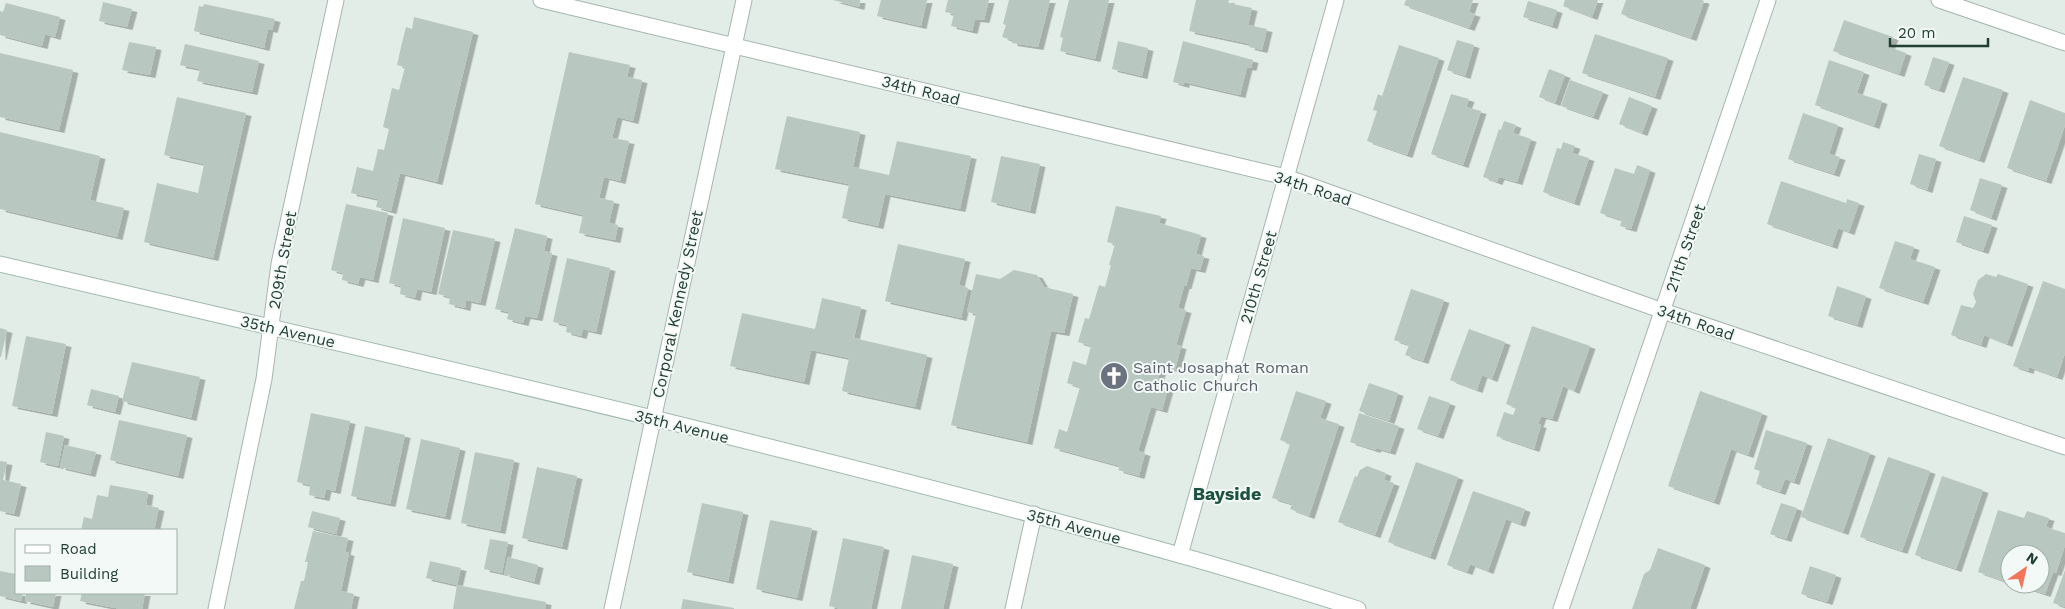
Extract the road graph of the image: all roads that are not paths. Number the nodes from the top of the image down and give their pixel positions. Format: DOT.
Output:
graph roads {
  1 [pos="336,0"];
  2 [pos="541,0"];
  3 [pos="744,0"];
  4 [pos="1336,0"];
  5 [pos="1768,0"];
  6 [pos="1939,0"];
  7 [pos="2065,43"];
  8 [pos="733,45"];
  9 [pos="1286,177"];
  10 [pos="0,264"];
  11 [pos="1663,311"];
  12 [pos="270,327"];
  13 [pos="652,419"];
  14 [pos="2065,447"];
  15 [pos="1034,514"];
  16 [pos="1180,555"];
  17 [pos="216,609"];
  18 [pos="612,609"];
  19 [pos="1013,609"];
  20 [pos="1358,609"];
  21 [pos="1561,609"];
  1 -- 12 [label="street, 209th Street"];
  2 -- 8 [label="street, 34th Road"];
  3 -- 8 [label="street, Corporal Kennedy Street"];
  4 -- 9 [label="street, 210th Street"];
  5 -- 11 [label="street, 211th Street"];
  6 -- 7 [label="street"];
  8 -- 9 [label="street, 34th Road"];
  8 -- 13 [label="street, Corporal Kennedy Street"];
  9 -- 11 [label="street, 34th Road"];
  9 -- 16 [label="street, 210th Street"];
  10 -- 12 [label="street, 35th Avenue"];
  11 -- 14 [label="street, 34th Road"];
  11 -- 21 [label="street, 211th Street"];
  12 -- 13 [label="street, 35th Avenue"];
  12 -- 17 [label="street, 209th Street"];
  13 -- 15 [label="street, 35th Avenue"];
  13 -- 18 [label="street, Corporal Kennedy Street"];
  15 -- 16 [label="street, 35th Avenue"];
  15 -- 19 [label="street"];
  16 -- 20 [label="street, 35th Avenue"];
}
